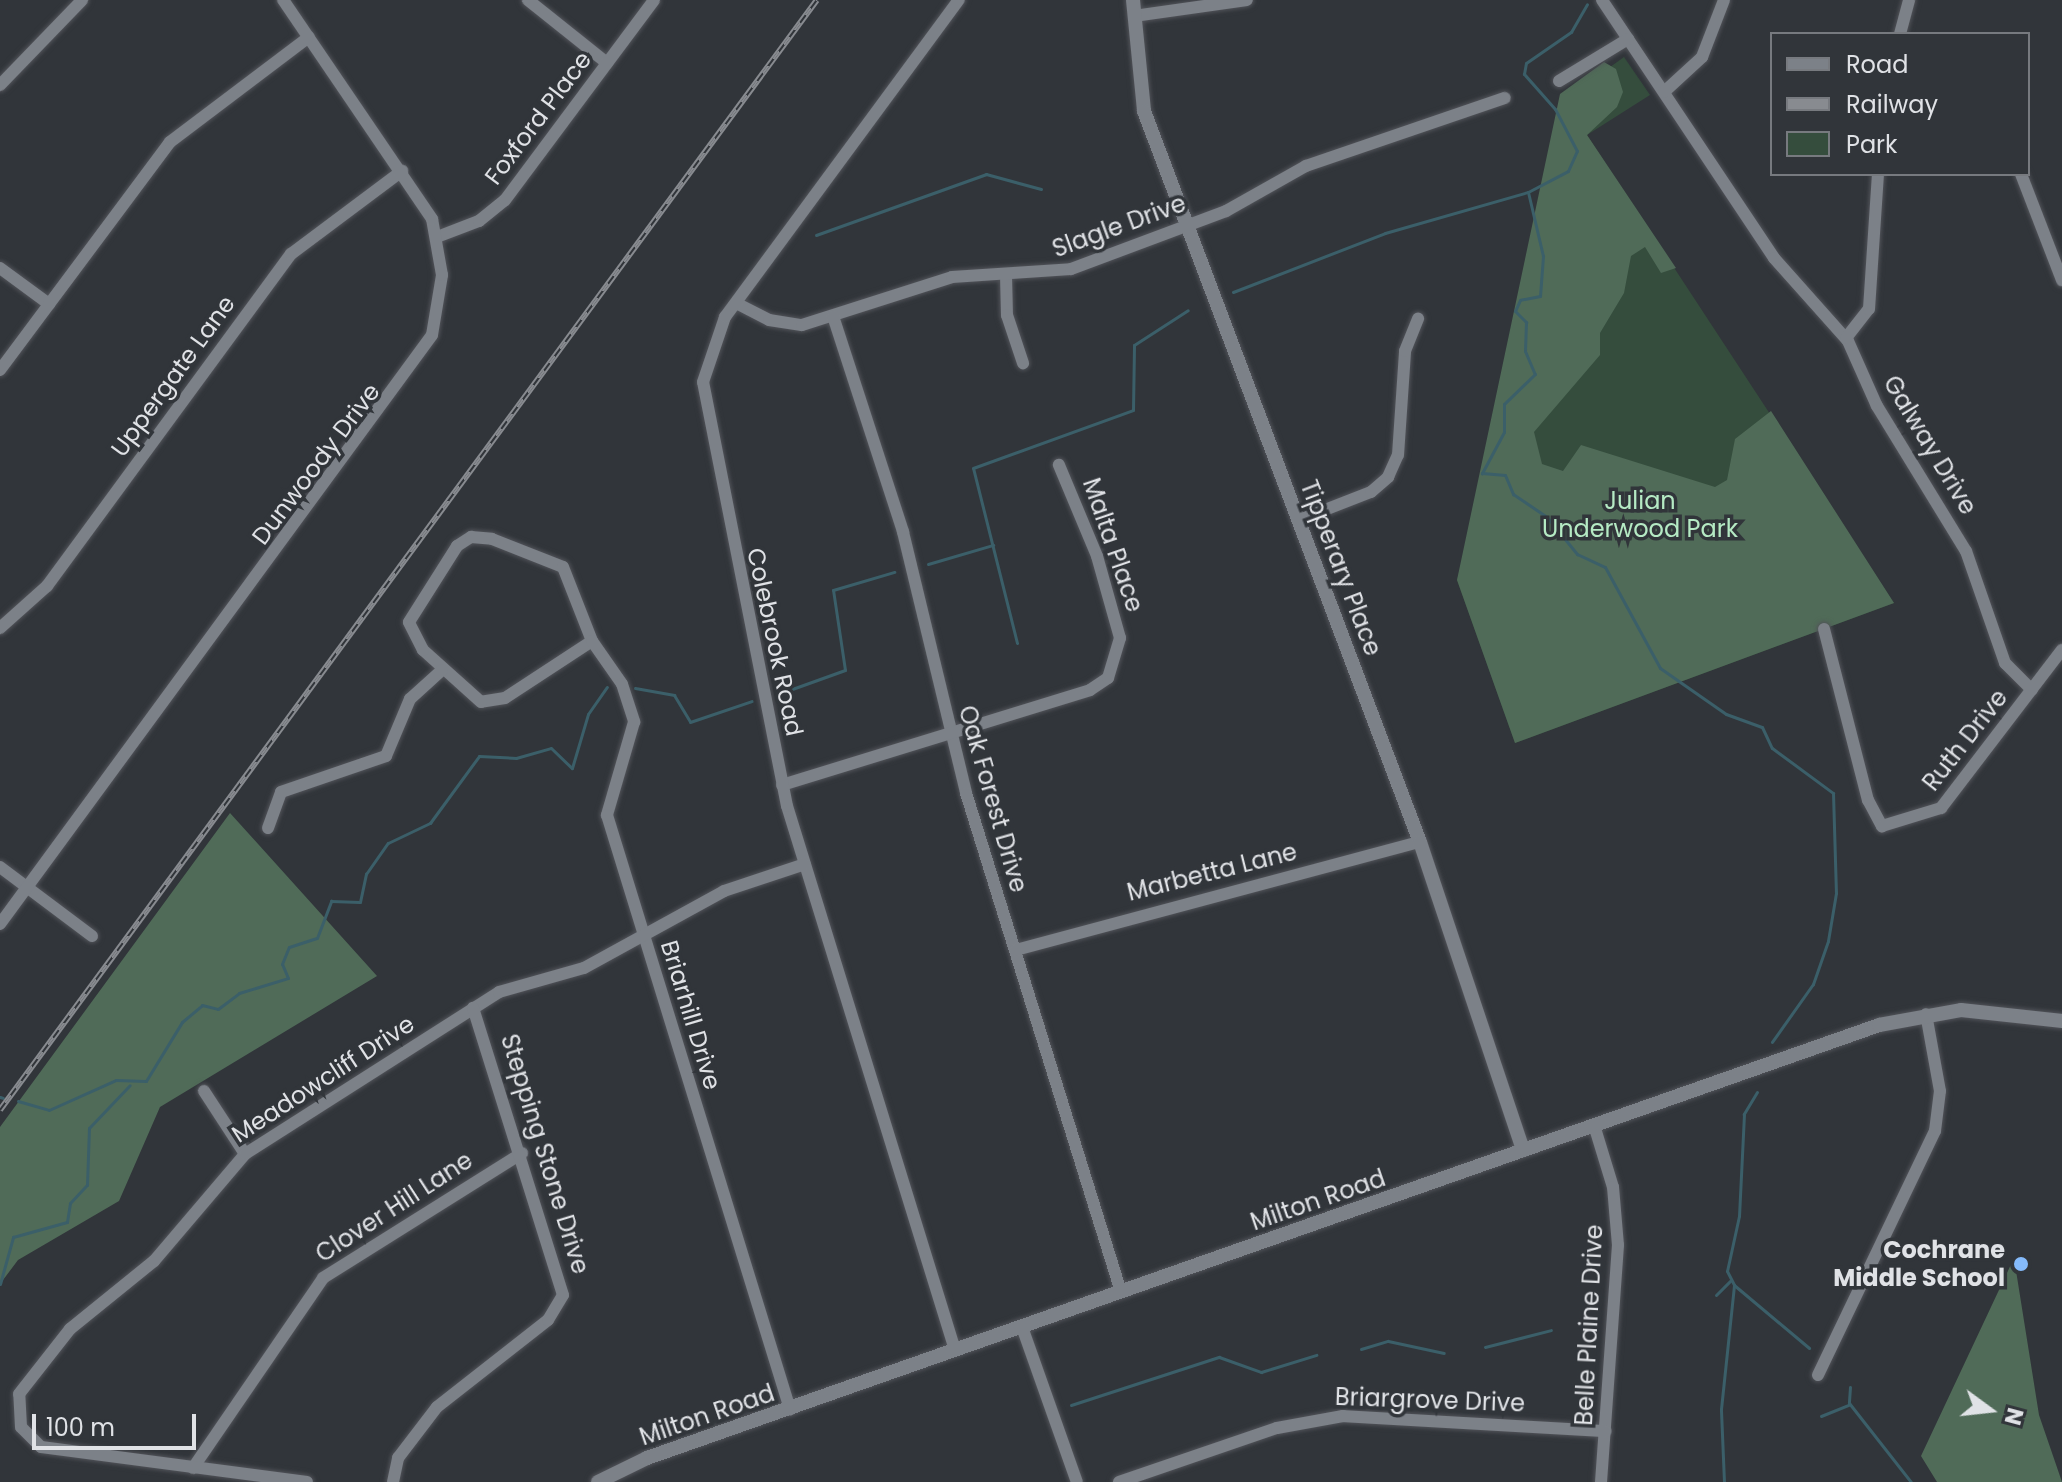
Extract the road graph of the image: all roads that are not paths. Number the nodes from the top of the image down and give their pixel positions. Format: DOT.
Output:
graph roads {
  1 [pos="82,0"];
  2 [pos="283,0"];
  3 [pos="528,0"];
  4 [pos="654,0"];
  5 [pos="959,0"];
  6 [pos="1133,0"];
  7 [pos="1247,0"];
  8 [pos="1602,0"];
  9 [pos="1724,0"];
  10 [pos="1909,0"];
  11 [pos="1134,16"];
  12 [pos="1901,32"];
  13 [pos="309,37"];
  14 [pos="1628,39"];
  15 [pos="607,63"];
  16 [pos="1559,81"];
  17 [pos="0,85"];
  18 [pos="1664,92"];
  19 [pos="1505,98"];
  20 [pos="402,171"];
  21 [pos="1878,176"];
  22 [pos="2022,176"];
  23 [pos="1188,225"];
  24 [pos="437,237"];
  25 [pos="0,268"];
  26 [pos="1006,275"];
  27 [pos="2062,280"];
  28 [pos="736,303"];
  29 [pos="49,304"];
  30 [pos="833,316"];
  31 [pos="1418,319"];
  32 [pos="1846,338"];
  33 [pos="1023,363"];
  34 [pos="0,370"];
  35 [pos="1059,465"];
  36 [pos="1299,520"];
  37 [pos="0,628"];
  38 [pos="1824,629"];
  39 [pos="592,641"];
  40 [pos="2062,650"];
  41 [pos="442,670"];
  42 [pos="2032,690"];
  43 [pos="950,733"];
  44 [pos="782,785"];
  45 [pos="268,828"];
  46 [pos="1420,842"];
  47 [pos="805,864"];
  48 [pos="0,867"];
  49 [pos="26,888"];
  50 [pos="0,924"];
  51 [pos="92,936"];
  52 [pos="645,937"];
  53 [pos="1016,950"];
  54 [pos="473,1008"];
  55 [pos="1926,1014"];
  56 [pos="2062,1021"];
  57 [pos="204,1091"];
  58 [pos="1594,1125"];
  59 [pos="1523,1150"];
  60 [pos="522,1153"];
  61 [pos="245,1154"];
  62 [pos="1121,1292"];
  63 [pos="1022,1327"];
  64 [pos="955,1350"];
  65 [pos="1818,1375"];
  66 [pos="790,1409"];
  67 [pos="1606,1431"];
  68 [pos="193,1468"];
  69 [pos="307,1482"];
  70 [pos="393,1482"];
  71 [pos="598,1482"];
  72 [pos="1077,1482"];
  73 [pos="1119,1482"];
  74 [pos="1601,1482"];
  1 -- 17 [label="street"];
  2 -- 13 [label="street, Dunwoody Drive"];
  3 -- 15 [label="street"];
  4 -- 15 [label="street, Foxford Place"];
  5 -- 28 [label="street, Colebrook Road"];
  6 -- 11 [label="street, Tipperary Place"];
  7 -- 11 [label="street"];
  8 -- 14 [label="street, Galway Drive"];
  9 -- 18 [label="street"];
  10 -- 12 [label="street"];
  11 -- 23 [label="street, Tipperary Place"];
  13 -- 20 [label="street, Dunwoody Drive"];
  13 -- 29 [label="street"];
  14 -- 16 [label="street"];
  14 -- 18 [label="street, Galway Drive"];
  15 -- 24 [label="street, Foxford Place"];
  18 -- 32 [label="street, Galway Drive"];
  19 -- 23 [label="street, Slagle Drive"];
  20 -- 24 [label="street, Dunwoody Drive"];
  20 -- 37 [label="street, Uppergate Lane"];
  21 -- 32 [label="street"];
  22 -- 27 [label="street"];
  23 -- 26 [label="street, Slagle Drive"];
  23 -- 36 [label="street, Tipperary Place"];
  24 -- 49 [label="street, Dunwoody Drive"];
  25 -- 29 [label="street"];
  26 -- 30 [label="street, Slagle Drive"];
  26 -- 33 [label="street"];
  28 -- 30 [label="street, Slagle Drive"];
  28 -- 44 [label="street, Colebrook Road"];
  29 -- 34 [label="street"];
  30 -- 43 [label="street, Oak Forest Drive"];
  31 -- 36 [label="street"];
  32 -- 42 [label="street, Galway Drive"];
  35 -- 43 [label="street, Malta Place"];
  36 -- 46 [label="street, Tipperary Place"];
  38 -- 42 [label="street, Ruth Drive"];
  39 -- 41 [label="street, Briarhill Drive"];
  39 -- 41 [label="street, Briarhill Drive"];
  39 -- 52 [label="street, Briarhill Drive"];
  40 -- 42 [label="street, Ruth Drive"];
  41 -- 45 [label="street"];
  43 -- 44 [label="street, Malta Place"];
  43 -- 53 [label="street, Oak Forest Drive"];
  44 -- 47 [label="street, Colebrook Road"];
  46 -- 53 [label="street, Marbetta Lane"];
  46 -- 59 [label="street, Tipperary Place"];
  47 -- 52 [label="street, Meadowcliff Drive"];
  47 -- 64 [label="street, Colebrook Road"];
  48 -- 49 [label="street"];
  49 -- 50 [label="street, Dunwoody Drive"];
  49 -- 51 [label="street"];
  52 -- 54 [label="street, Meadowcliff Drive"];
  52 -- 66 [label="street, Briarhill Drive"];
  53 -- 62 [label="street, Oak Forest Drive"];
  54 -- 60 [label="street, Stepping Stone Drive"];
  54 -- 61 [label="street, Meadowcliff Drive"];
  55 -- 56 [label="street, Milton Road"];
  55 -- 58 [label="street, Milton Road"];
  55 -- 65 [label="street"];
  57 -- 61 [label="street"];
  58 -- 59 [label="street, Milton Road"];
  58 -- 67 [label="street, Belle Plaine Drive"];
  59 -- 62 [label="street, Milton Road"];
  60 -- 68 [label="street, Clover Hill Lane"];
  60 -- 70 [label="street, Stepping Stone Drive"];
  61 -- 68 [label="street, Meadowcliff Drive"];
  62 -- 63 [label="street, Milton Road"];
  63 -- 64 [label="street, Milton Road"];
  63 -- 72 [label="street"];
  64 -- 66 [label="street, Milton Road"];
  66 -- 71 [label="street, Milton Road"];
  67 -- 73 [label="street, Briargrove Drive"];
  67 -- 74 [label="street, Belle Plaine Drive"];
  68 -- 69 [label="street, Meadowcliff Drive"];
}
